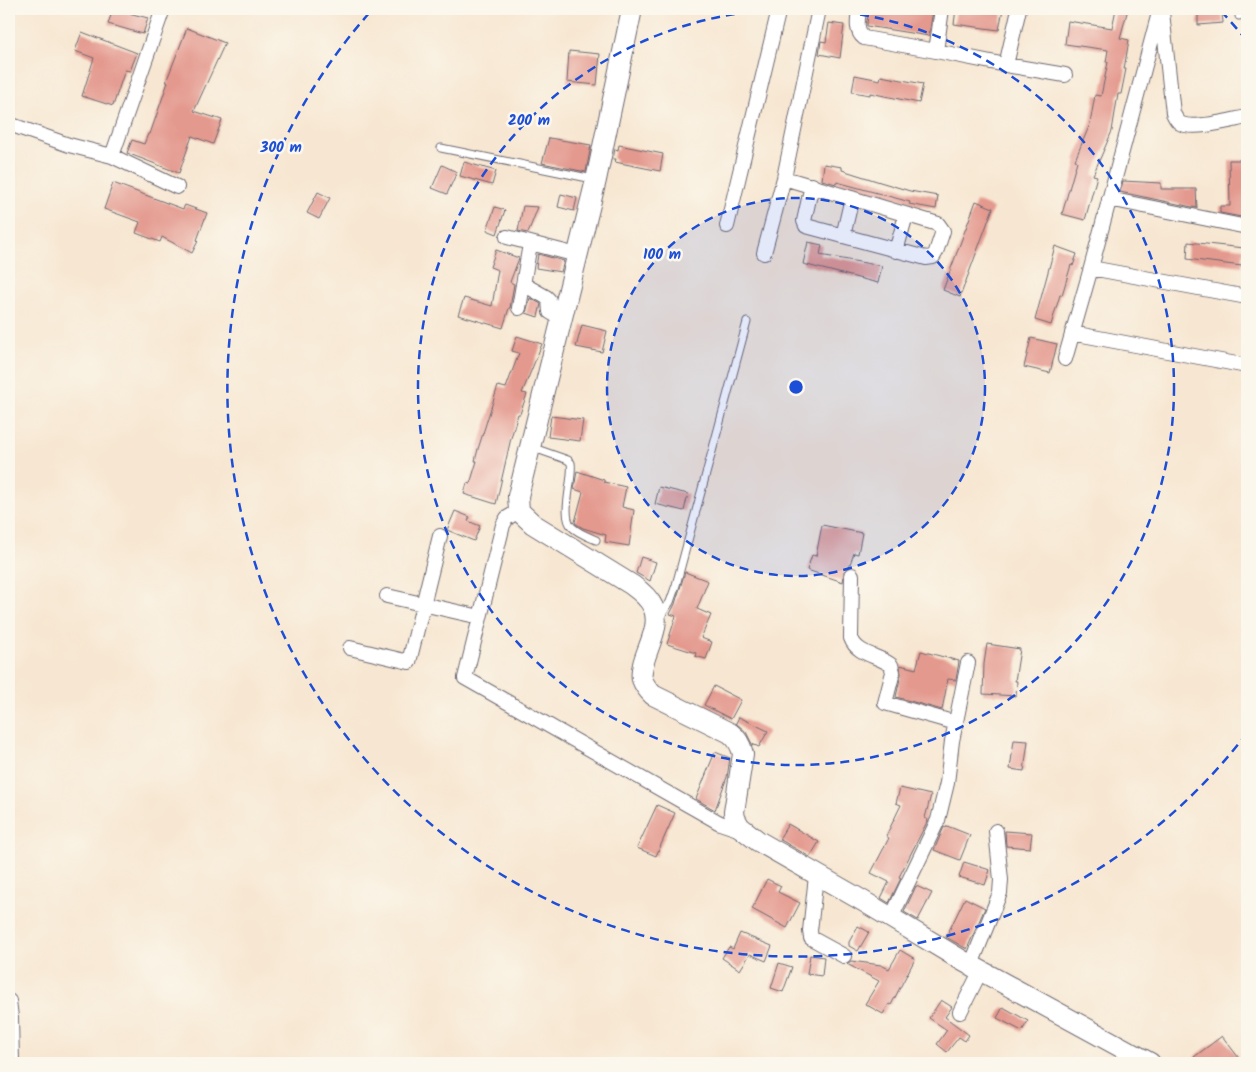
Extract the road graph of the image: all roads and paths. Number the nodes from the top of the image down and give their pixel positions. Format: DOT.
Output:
graph roads {
  1 [pos="163,9"];
  2 [pos="632,9"];
  3 [pos="779,9"];
  4 [pos="819,9"];
  5 [pos="859,9"];
  6 [pos="942,9"];
  7 [pos="1019,9"];
  8 [pos="1161,9"];
  9 [pos="936,51"];
  10 [pos="1006,65"];
  11 [pos="1065,75"];
  12 [pos="1247,117"];
  13 [pos="9,124"];
  14 [pos="441,148"];
  15 [pos="112,156"];
  16 [pos="784,178"];
  17 [pos="596,180"];
  18 [pos="812,185"];
  19 [pos="177,187"];
  20 [pos="852,198"];
  21 [pos="1109,200"];
  22 [pos="906,214"];
  23 [pos="727,226"];
  24 [pos="1247,227"];
  25 [pos="843,236"];
  26 [pos="507,237"];
  27 [pos="530,244"];
  28 [pos="896,250"];
  29 [pos="764,253"];
  30 [pos="577,255"];
  31 [pos="1091,268"];
  32 [pos="523,284"];
  33 [pos="1247,297"];
  34 [pos="519,308"];
  35 [pos="562,316"];
  36 [pos="747,322"];
  37 [pos="1072,333"];
  38 [pos="1065,359"];
  39 [pos="1247,366"];
  40 [pos="530,446"];
  41 [pos="519,511"];
  42 [pos="440,536"];
  43 [pos="596,540"];
  44 [pos="852,574"];
  45 [pos="387,596"];
  46 [pos="424,604"];
  47 [pos="480,617"];
  48 [pos="656,621"];
  49 [pos="350,648"];
  50 [pos="968,663"];
  51 [pos="956,723"];
  52 [pos="744,831"];
  53 [pos="996,831"];
  54 [pos="816,876"];
  55 [pos="891,918"];
  56 [pos="844,956"];
  57 [pos="976,968"];
  58 [pos="9,1001"];
  59 [pos="960,1012"];
  60 [pos="12,1063"];
  61 [pos="1150,1063"];
  1 -- 15 [label="street"];
  2 -- 17 [label="street"];
  3 -- 23 [label="street"];
  4 -- 16 [label="street"];
  5 -- 9 [label="street"];
  6 -- 9 [label="street"];
  7 -- 10 [label="street"];
  8 -- 12 [label="street"];
  8 -- 21 [label="street"];
  9 -- 10 [label="street"];
  10 -- 11 [label="street"];
  13 -- 15 [label="street"];
  14 -- 17 [label="lane"];
  15 -- 19 [label="street"];
  16 -- 18 [label="street"];
  16 -- 29 [label="street"];
  17 -- 30 [label="street"];
  18 -- 20 [label="street"];
  18 -- 25 [label="street"];
  20 -- 22 [label="street"];
  20 -- 25 [label="street"];
  21 -- 24 [label="street"];
  21 -- 31 [label="street"];
  22 -- 28 [label="street"];
  22 -- 28 [label="street"];
  25 -- 28 [label="street"];
  26 -- 27 [label="street"];
  27 -- 30 [label="street"];
  27 -- 32 [label="street"];
  30 -- 35 [label="street"];
  31 -- 33 [label="street"];
  31 -- 37 [label="street"];
  32 -- 34 [label="street"];
  32 -- 35 [label="street"];
  35 -- 40 [label="street"];
  36 -- 48 [label="lane"];
  37 -- 38 [label="street"];
  37 -- 39 [label="street"];
  40 -- 41 [label="street"];
  40 -- 43 [label="lane"];
  41 -- 47 [label="street"];
  41 -- 48 [label="street"];
  42 -- 46 [label="street"];
  44 -- 51 [label="street"];
  45 -- 46 [label="street"];
  46 -- 47 [label="street"];
  46 -- 49 [label="street"];
  47 -- 52 [label="street"];
  48 -- 52 [label="street"];
  50 -- 51 [label="street"];
  51 -- 55 [label="street"];
  52 -- 54 [label="street"];
  53 -- 57 [label="street"];
  54 -- 55 [label="street"];
  54 -- 56 [label="street"];
  55 -- 57 [label="street"];
  57 -- 59 [label="street"];
  57 -- 61 [label="street"];
  58 -- 60 [label="street"];
}
